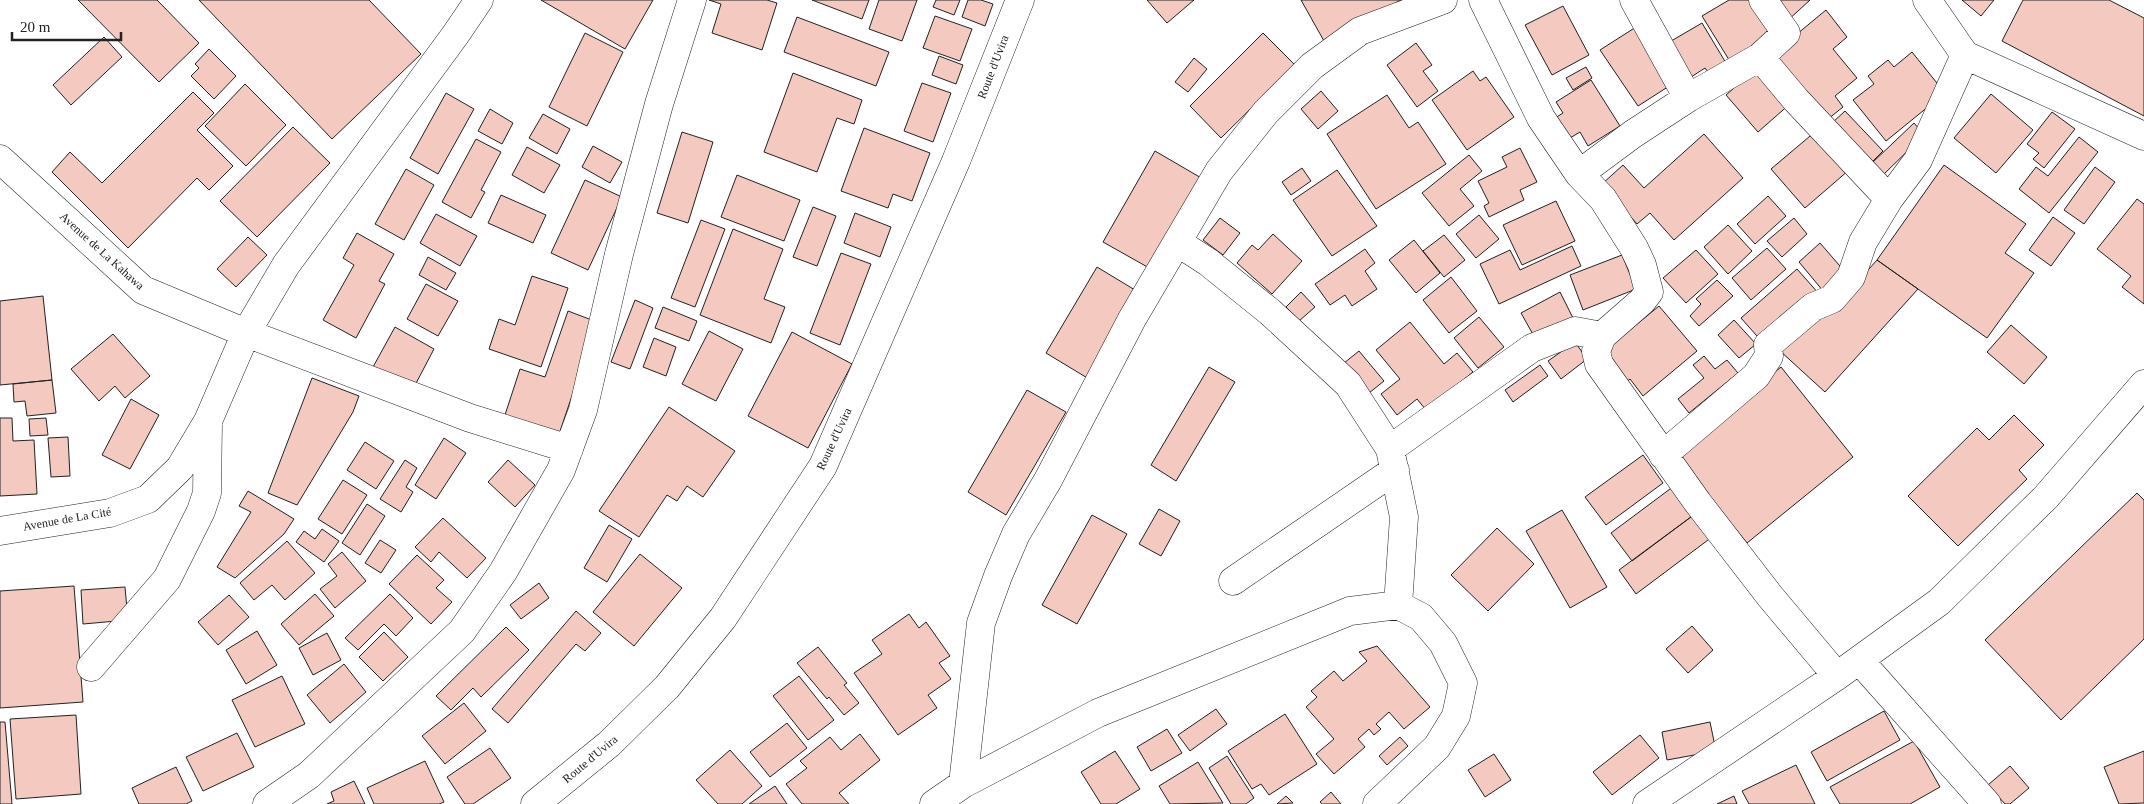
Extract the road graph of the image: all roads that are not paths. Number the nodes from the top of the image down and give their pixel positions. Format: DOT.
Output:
graph roads {
  1 [pos="479,0"];
  2 [pos="692,0"];
  3 [pos="1020,0"];
  4 [pos="1444,0"];
  5 [pos="1483,0"];
  6 [pos="1634,0"];
  7 [pos="1763,0"];
  8 [pos="1927,0"];
  9 [pos="1965,55"];
  10 [pos="1760,57"];
  11 [pos="1688,98"];
  12 [pos="2144,136"];
  13 [pos="0,159"];
  14 [pos="1579,174"];
  15 [pos="1889,199"];
  16 [pos="1177,242"];
  17 [pos="246,333"];
  18 [pos="1602,336"];
  19 [pos="2144,384"];
  20 [pos="208,421"];
  21 [pos="569,449"];
  22 [pos="1663,455"];
  23 [pos="1393,459"];
  24 [pos="0,530"];
  25 [pos="1233,580"];
  26 [pos="1398,605"];
  27 [pos="1859,660"];
  28 [pos="91,667"];
  29 [pos="1836,676"];
  30 [pos="963,784"];
  31 [pos="267,804"];
  32 [pos="534,804"];
  33 [pos="934,804"];
  34 [pos="1377,804"];
  35 [pos="1647,804"];
  36 [pos="1988,804"];
  1 -- 17 [label="street, Avenue de La Cité"];
  2 -- 21 [label="street"];
  3 -- 32 [label="street, Route d'Uvira"];
  4 -- 16 [label="street"];
  5 -- 14 [label="street"];
  6 -- 11 [label="street"];
  7 -- 10 [label="street"];
  8 -- 9 [label="street"];
  9 -- 12 [label="street"];
  9 -- 15 [label="street"];
  10 -- 11 [label="street"];
  10 -- 15 [label="street"];
  11 -- 14 [label="street"];
  13 -- 17 [label="street, Avenue de La Kahawa"];
  14 -- 18 [label="street"];
  15 -- 22 [label="street"];
  16 -- 23 [label="street"];
  16 -- 30 [label="street"];
  17 -- 20 [label="street, Avenue de La Cité"];
  17 -- 21 [label="street, Avenue de La Kahawa"];
  18 -- 22 [label="street"];
  18 -- 23 [label="street"];
  19 -- 27 [label="street"];
  20 -- 24 [label="street, Avenue de La Cité"];
  20 -- 28 [label="street"];
  21 -- 31 [label="street"];
  22 -- 29 [label="street"];
  23 -- 25 [label="street"];
  23 -- 26 [label="street"];
  26 -- 30 [label="street"];
  26 -- 34 [label="street"];
  27 -- 29 [label="street"];
  27 -- 36 [label="street"];
  29 -- 35 [label="street"];
  30 -- 33 [label="street"];
}
